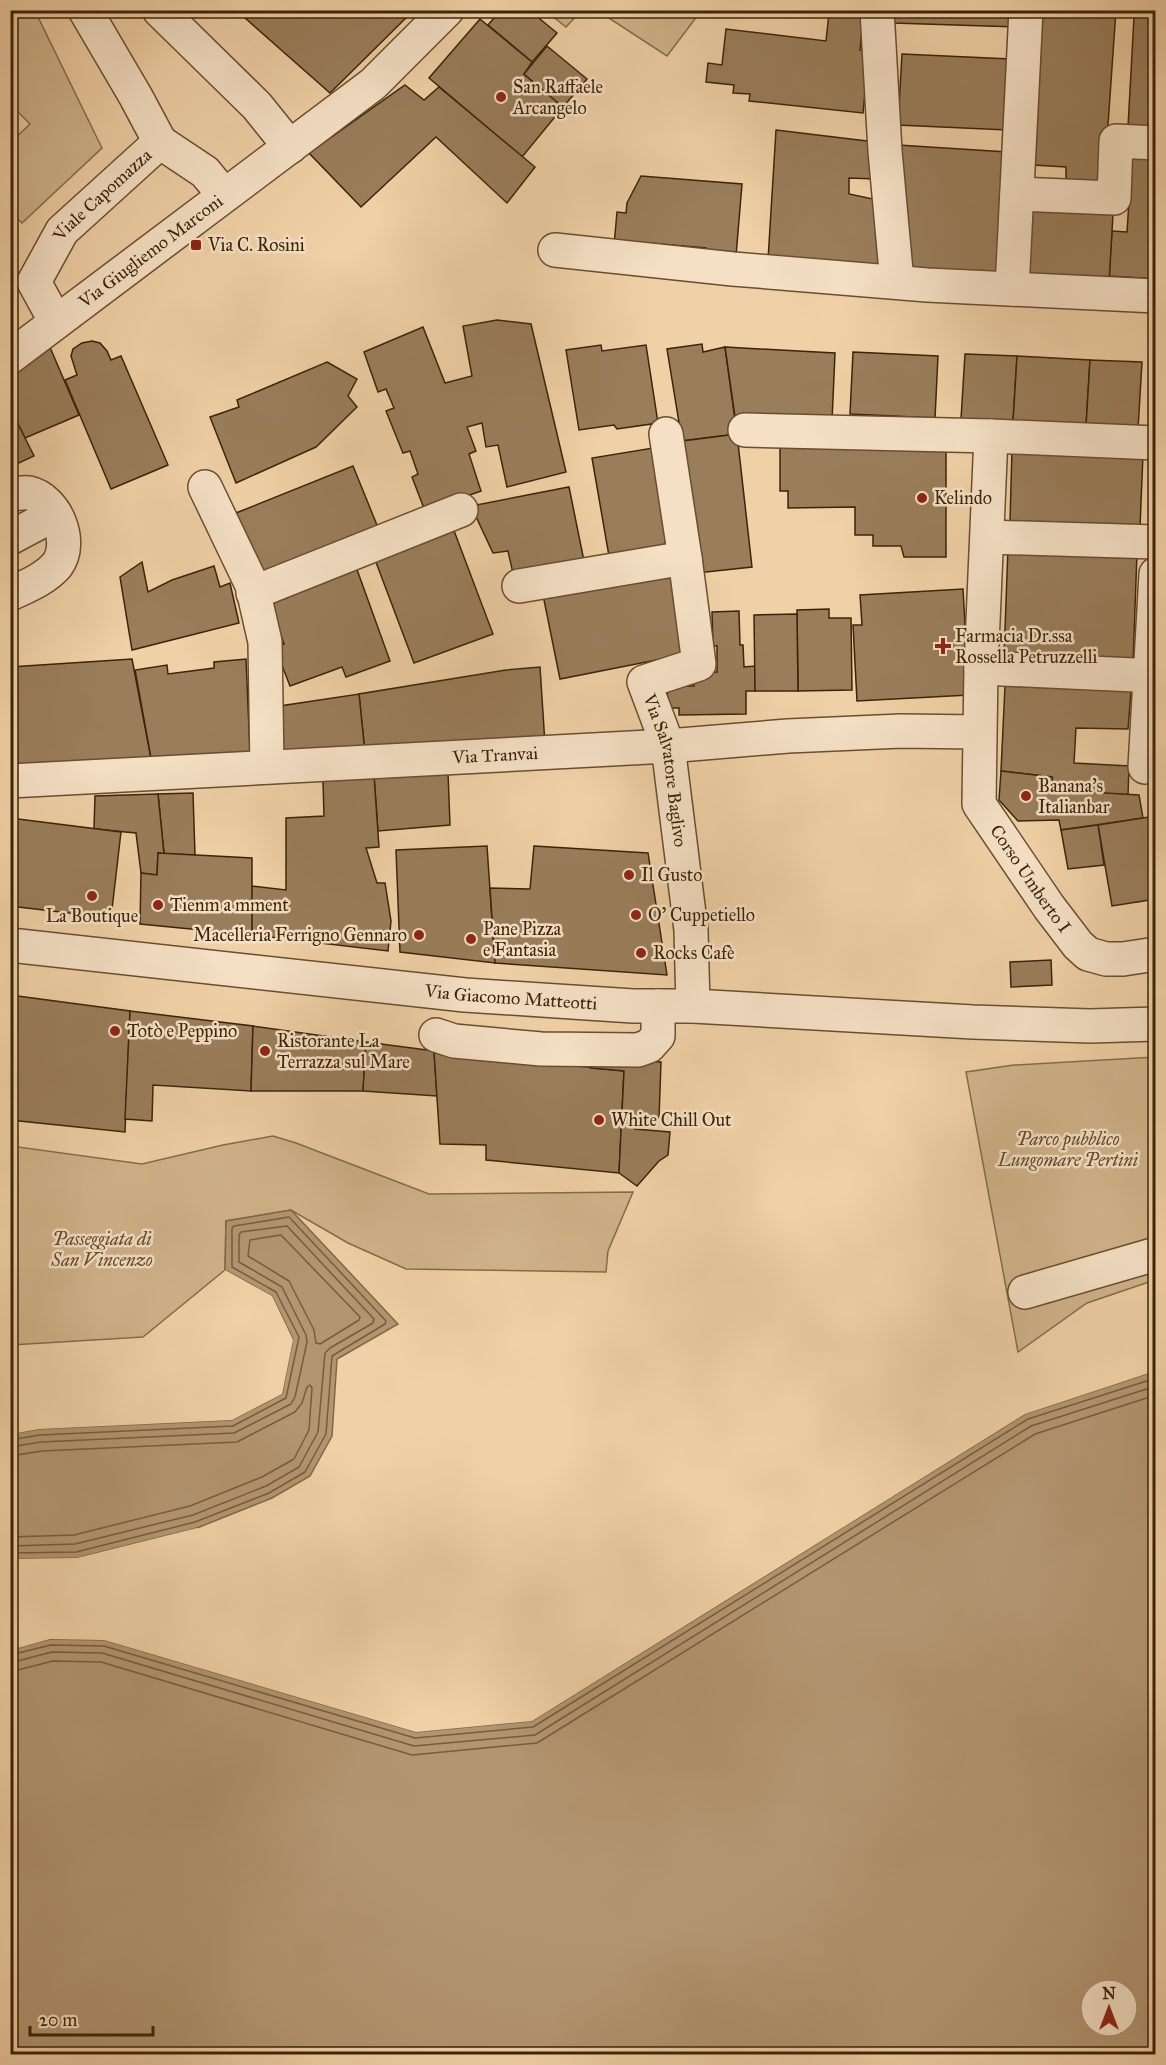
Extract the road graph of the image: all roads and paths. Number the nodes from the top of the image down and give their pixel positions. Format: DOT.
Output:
graph roads {
  1 [pos="85,10"];
  2 [pos="159,10"];
  3 [pos="447,10"];
  4 [pos="877,10"];
  5 [pos="1026,10"];
  6 [pos="160,142"];
  7 [pos="1155,143"];
  8 [pos="290,147"];
  9 [pos="1017,194"];
  10 [pos="224,195"];
  11 [pos="555,250"];
  12 [pos="897,282"];
  13 [pos="1012,289"];
  14 [pos="1155,296"];
  15 [pos="56,322"];
  16 [pos="10,357"];
  17 [pos="745,430"];
  18 [pos="666,434"];
  19 [pos="991,436"];
  20 [pos="1155,443"];
  21 [pos="205,487"];
  22 [pos="10,494"];
  23 [pos="461,510"];
  24 [pos="55,514"];
  25 [pos="988,537"];
  26 [pos="10,538"];
  27 [pos="1155,542"];
  28 [pos="685,558"];
  29 [pos="1155,574"];
  30 [pos="519,586"];
  31 [pos="253,593"];
  32 [pos="10,594"];
  33 [pos="981,668"];
  34 [pos="1153,676"];
  35 [pos="979,732"];
  36 [pos="668,746"];
  37 [pos="267,767"];
  38 [pos="1145,767"];
  39 [pos="10,781"];
  40 [pos="10,945"];
  41 [pos="1155,954"];
  42 [pos="658,1006"];
  43 [pos="693,1006"];
  44 [pos="1155,1024"];
  45 [pos="436,1035"];
  46 [pos="1155,1254"];
  47 [pos="1025,1292"];
  1 -- 6 [label="street, Viale Capomazza"];
  2 -- 8 [label="street"];
  3 -- 8 [label="street, Via Giugliemo Marconi"];
  4 -- 12 [label="street"];
  5 -- 9 [label="street"];
  6 -- 10 [label="street"];
  6 -- 15 [label="street, Viale Capomazza"];
  7 -- 9 [label="street"];
  8 -- 10 [label="street, Via Giugliemo Marconi"];
  9 -- 13 [label="street"];
  10 -- 15 [label="street, Via Giugliemo Marconi"];
  11 -- 12 [label="street"];
  12 -- 13 [label="street"];
  13 -- 14 [label="street"];
  15 -- 16 [label="street, Via Giugliemo Marconi"];
  17 -- 19 [label="street"];
  18 -- 28 [label="street, Via Salvatore Baglivo"];
  19 -- 20 [label="street"];
  19 -- 25 [label="street, Corso Umberto I"];
  21 -- 31 [label="street"];
  22 -- 24 [label="street"];
  23 -- 31 [label="street"];
  24 -- 26 [label="street"];
  24 -- 32 [label="street"];
  25 -- 27 [label="street"];
  25 -- 33 [label="street, Corso Umberto I"];
  28 -- 30 [label="street"];
  28 -- 36 [label="street, Via Salvatore Baglivo"];
  29 -- 34 [label="street"];
  31 -- 37 [label="street"];
  33 -- 34 [label="street"];
  33 -- 35 [label="street, Corso Umberto I"];
  34 -- 38 [label="street"];
  35 -- 36 [label="street, Via Tranvai"];
  35 -- 41 [label="street, Corso Umberto I"];
  36 -- 37 [label="street, Via Tranvai"];
  36 -- 43 [label="street, Via Salvatore Baglivo"];
  37 -- 39 [label="street, Via Tranvai"];
  40 -- 42 [label="street, Via Giacomo Matteotti"];
  42 -- 43 [label="street, Via Giacomo Matteotti"];
  42 -- 45 [label="street"];
  43 -- 44 [label="street, Via Giacomo Matteotti"];
  46 -- 47 [label="street"];
}
